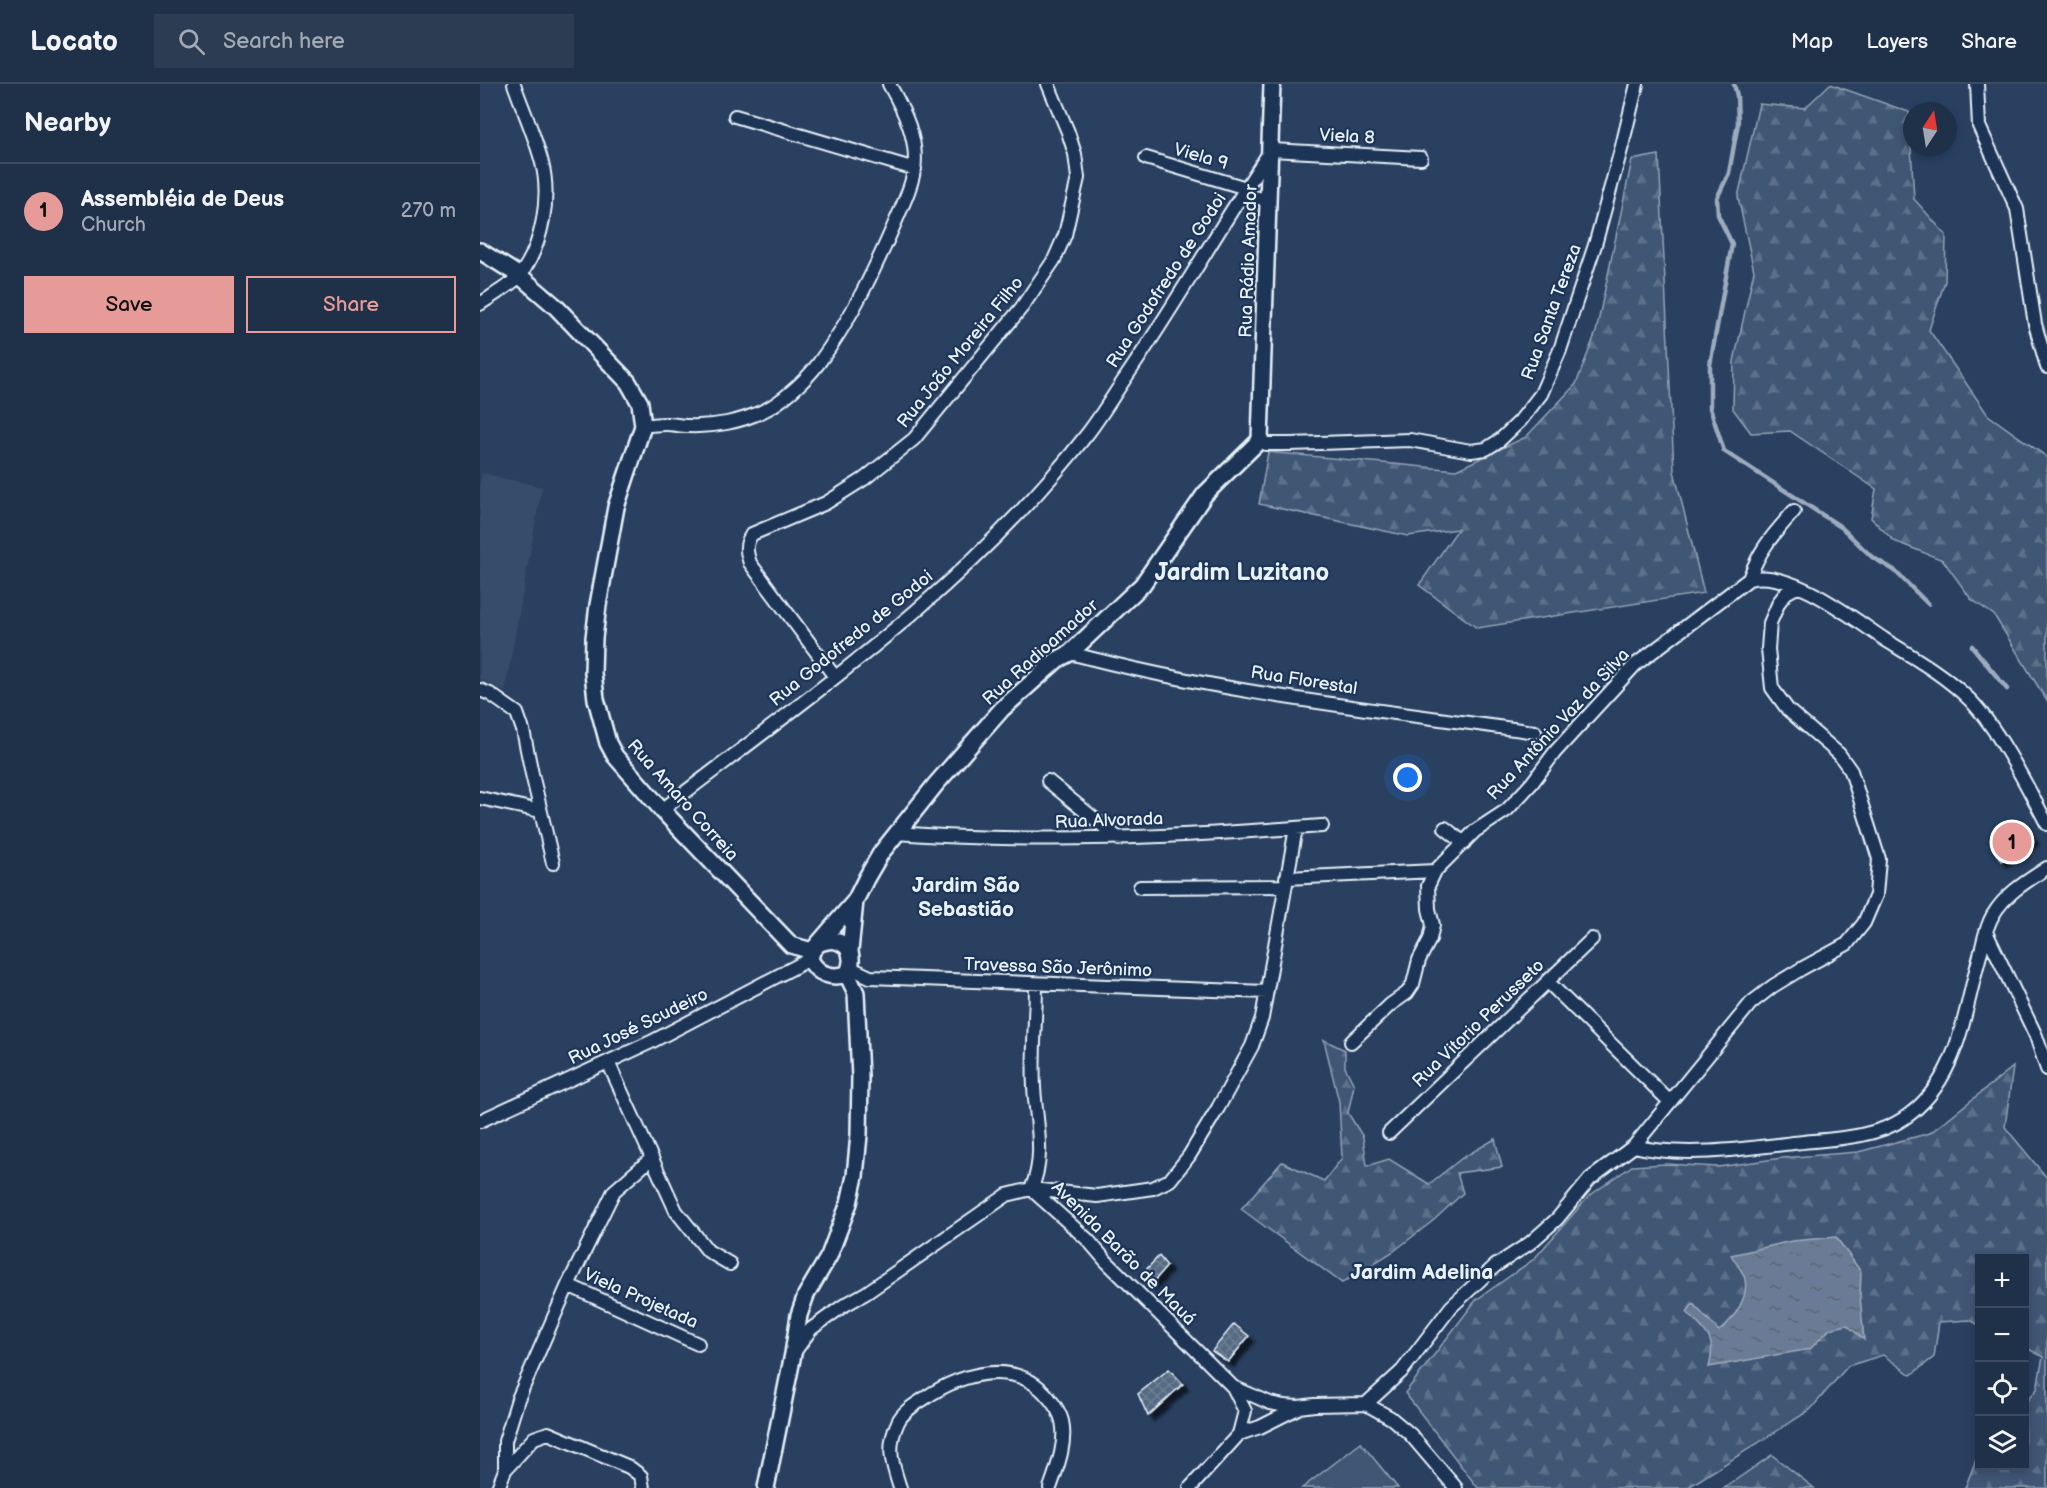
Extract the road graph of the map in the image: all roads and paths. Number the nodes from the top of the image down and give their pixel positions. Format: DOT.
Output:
graph roads {
  1 [pos="514,84"];
  2 [pos="889,84"];
  3 [pos="1048,84"];
  4 [pos="1272,84"];
  5 [pos="1637,84"];
  6 [pos="1977,84"];
  7 [pos="735,116"];
  8 [pos="1271,150"];
  9 [pos="1146,158"];
  10 [pos="1421,158"];
  11 [pos="915,169"];
  12 [pos="1246,188"];
  13 [pos="1238,201"];
  14 [pos="1269,203"];
  15 [pos="480,251"];
  16 [pos="520,276"];
  17 [pos="480,304"];
  18 [pos="2047,367"];
  19 [pos="643,426"];
  20 [pos="1260,440"];
  21 [pos="1794,511"];
  22 [pos="1749,579"];
  23 [pos="1797,586"];
  24 [pos="1070,653"];
  25 [pos="835,677"];
  26 [pos="480,690"];
  27 [pos="1535,732"];
  28 [pos="1048,781"];
  29 [pos="480,798"];
  30 [pos="662,810"];
  31 [pos="540,811"];
  32 [pos="2047,824"];
  33 [pos="1322,826"];
  34 [pos="1296,828"];
  35 [pos="1444,828"];
  36 [pos="896,833"];
  37 [pos="1119,839"];
  38 [pos="1464,843"];
  39 [pos="554,862"];
  40 [pos="2047,867"];
  41 [pos="1435,872"];
  42 [pos="1286,882"];
  43 [pos="1140,886"];
  44 [pos="855,902"];
  45 [pos="1986,932"];
  46 [pos="1592,939"];
  47 [pos="813,951"];
  48 [pos="850,951"];
  49 [pos="849,971"];
  50 [pos="1547,981"];
  51 [pos="1036,984"];
  52 [pos="1266,992"];
  53 [pos="1351,1042"];
  54 [pos="608,1062"];
  55 [pos="2047,1069"];
  56 [pos="1670,1102"];
  57 [pos="480,1121"];
  58 [pos="1389,1133"];
  59 [pos="1634,1146"];
  60 [pos="652,1158"];
  61 [pos="1031,1189"];
  62 [pos="729,1264"];
  63 [pos="568,1285"];
  64 [pos="698,1344"];
  65 [pos="793,1354"];
  66 [pos="1233,1387"];
  67 [pos="1366,1404"];
  68 [pos="1299,1407"];
  69 [pos="1239,1434"];
  70 [pos="505,1470"];
  71 [pos="498,1488"];
  72 [pos="643,1488"];
  73 [pos="766,1488"];
  74 [pos="900,1488"];
  75 [pos="1050,1488"];
  76 [pos="1190,1488"];
  77 [pos="1456,1488"];
  1 -- 16 [label="street"];
  2 -- 11 [label="street"];
  3 -- 25 [label="street, Rua João Moreira Filho"];
  4 -- 8 [label="street, Rua Rádio Amador"];
  5 -- 20 [label="street, Rua Santa Tereza"];
  6 -- 18 [label="street"];
  7 -- 11 [label="street"];
  8 -- 10 [label="street, Viela 8"];
  8 -- 12 [label="street, Rua Godofredo de Godoi"];
  8 -- 14 [label="street, Rua Rádio Amador"];
  9 -- 12 [label="street, Viela 9"];
  11 -- 19 [label="street"];
  12 -- 13 [label="street, Rua Godofredo de Godoi"];
  13 -- 14 [label="street"];
  13 -- 25 [label="street, Rua Godofredo de Godoi"];
  14 -- 20 [label="street, Rua Rádio Amador"];
  15 -- 16 [label="street"];
  16 -- 17 [label="street"];
  16 -- 19 [label="street"];
  19 -- 30 [label="street, Rua Amaro Correia"];
  20 -- 24 [label="street, Rua Radioamador"];
  21 -- 22 [label="street"];
  22 -- 23 [label="street"];
  22 -- 38 [label="street, Rua Antônio Vaz da Silva"];
  23 -- 32 [label="street"];
  23 -- 56 [label="street"];
  24 -- 27 [label="street, Rua Florestal"];
  24 -- 36 [label="street, Rua Radioamador"];
  25 -- 30 [label="street, Rua Godofredo de Godoi"];
  26 -- 31 [label="street"];
  28 -- 37 [label="street"];
  29 -- 31 [label="street"];
  30 -- 47 [label="street, Rua Amaro Correia"];
  31 -- 39 [label="street"];
  33 -- 34 [label="street, Rua Alvorada"];
  34 -- 37 [label="street, Rua Alvorada"];
  34 -- 42 [label="street"];
  35 -- 38 [label="street"];
  36 -- 37 [label="street, Rua Alvorada"];
  36 -- 44 [label="street, Rua Radioamador"];
  38 -- 41 [label="street, Rua Antônio Vaz da Silva"];
  40 -- 45 [label="street"];
  41 -- 42 [label="street"];
  41 -- 53 [label="street, Rua Antônio Vaz da Silva"];
  42 -- 43 [label="street"];
  42 -- 52 [label="street"];
  44 -- 47 [label="street, Rua Radioamador"];
  44 -- 48 [label="street, Rua Radioamador"];
  45 -- 55 [label="street"];
  45 -- 59 [label="street"];
  46 -- 50 [label="street, Rua Vitorio Perusseto"];
  47 -- 48 [label="street"];
  47 -- 49 [label="street"];
  47 -- 54 [label="street, Rua José Scudeiro"];
  48 -- 49 [label="street"];
  49 -- 51 [label="street, Travessa São Jerônimo"];
  49 -- 65 [label="street"];
  50 -- 56 [label="street"];
  50 -- 58 [label="street, Rua Vitorio Perusseto"];
  51 -- 52 [label="street, Travessa São Jerônimo"];
  51 -- 61 [label="street"];
  52 -- 61 [label="street"];
  54 -- 57 [label="street, Rua José Scudeiro"];
  54 -- 60 [label="street"];
  56 -- 59 [label="street"];
  59 -- 67 [label="street"];
  60 -- 62 [label="street"];
  60 -- 63 [label="street"];
  61 -- 65 [label="street, Avenida Barão de Mauá"];
  61 -- 66 [label="street, Avenida Barão de Mauá"];
  63 -- 64 [label="street, Viela Projetada"];
  63 -- 70 [label="street"];
  65 -- 73 [label="street, Avenida Barão de Mauá"];
  66 -- 68 [label="street, Avenida Barão de Mauá"];
  66 -- 69 [label="street"];
  67 -- 68 [label="street, Avenida Barão de Mauá"];
  67 -- 77 [label="street"];
  68 -- 69 [label="street"];
  69 -- 76 [label="street"];
  70 -- 71 [label="street"];
  70 -- 72 [label="street"];
  74 -- 75 [label="street"];
}
